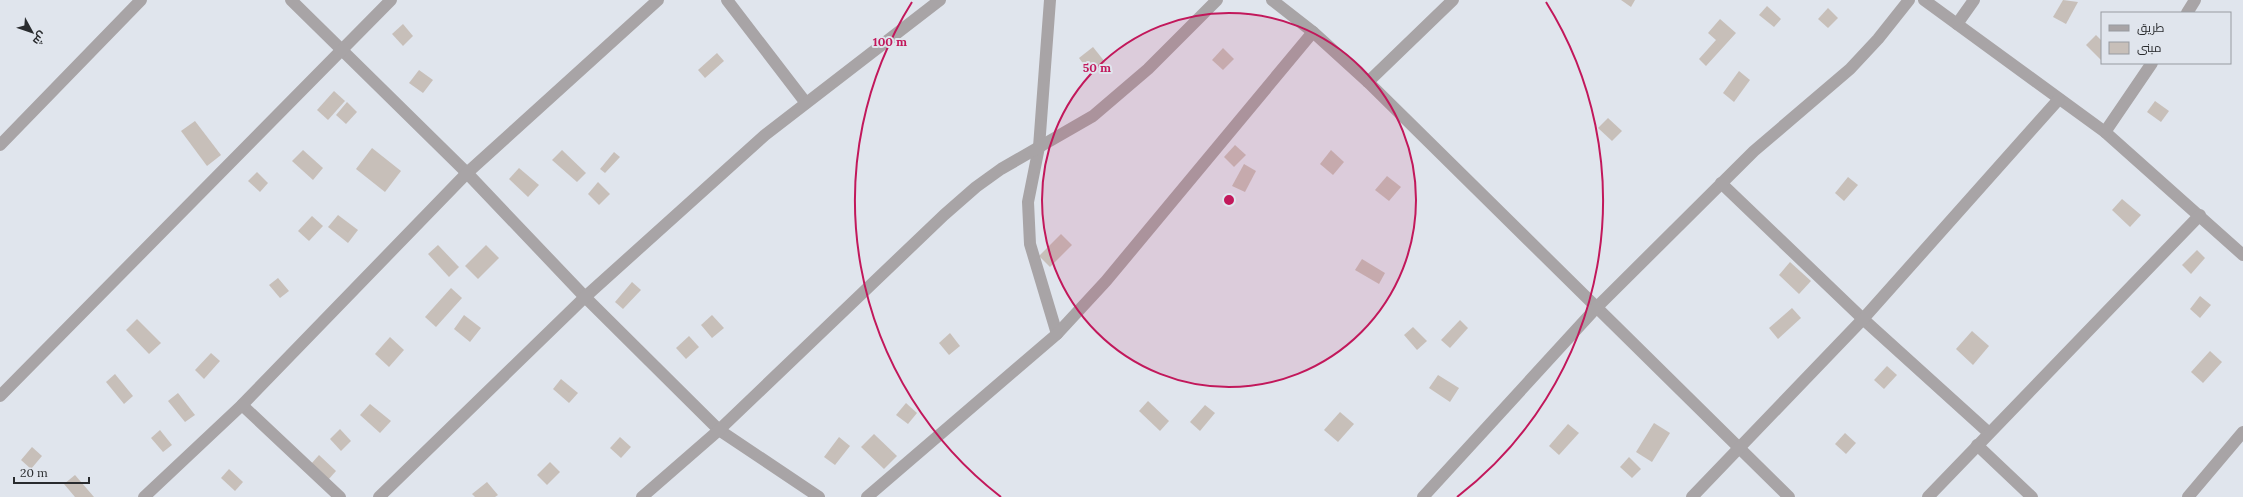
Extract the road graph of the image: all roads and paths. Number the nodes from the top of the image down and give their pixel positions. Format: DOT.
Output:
graph roads {
  1 [pos="141,0"];
  2 [pos="291,0"];
  3 [pos="391,0"];
  4 [pos="658,0"];
  5 [pos="727,0"];
  6 [pos="940,0"];
  7 [pos="1050,0"];
  8 [pos="1217,0"];
  9 [pos="1272,0"];
  10 [pos="1453,0"];
  11 [pos="1909,0"];
  12 [pos="1924,0"];
  13 [pos="1974,0"];
  14 [pos="2196,0"];
  15 [pos="2188,12"];
  16 [pos="1957,24"];
  17 [pos="1314,32"];
  18 [pos="341,50"];
  19 [pos="2151,64"];
  20 [pos="1368,82"];
  21 [pos="2059,99"];
  22 [pos="806,102"];
  23 [pos="2105,132"];
  24 [pos="0,145"];
  25 [pos="1039,147"];
  26 [pos="466,173"];
  27 [pos="1721,183"];
  28 [pos="2200,215"];
  29 [pos="2241,250"];
  30 [pos="584,297"];
  31 [pos="1597,307"];
  32 [pos="1863,319"];
  33 [pos="1057,334"];
  34 [pos="0,396"];
  35 [pos="242,405"];
  36 [pos="719,430"];
  37 [pos="2243,432"];
  38 [pos="1989,433"];
  39 [pos="1977,445"];
  40 [pos="1739,446"];
  41 [pos="144,497"];
  42 [pos="340,497"];
  43 [pos="379,497"];
  44 [pos="642,497"];
  45 [pos="820,497"];
  46 [pos="867,497"];
  47 [pos="1423,497"];
  48 [pos="1692,497"];
  49 [pos="1789,497"];
  50 [pos="1928,497"];
  51 [pos="2032,497"];
  52 [pos="2188,497"];
  1 -- 24 [label="street"];
  2 -- 18 [label="street"];
  3 -- 18 [label="street"];
  4 -- 26 [label="street"];
  5 -- 22 [label="street"];
  6 -- 22 [label="street"];
  7 -- 25 [label="street"];
  8 -- 25 [label="street"];
  9 -- 17 [label="street"];
  10 -- 20 [label="street"];
  11 -- 27 [label="street"];
  12 -- 16 [label="street"];
  13 -- 16 [label="street"];
  14 -- 15 [label="street"];
  16 -- 21 [label="street"];
  17 -- 20 [label="street"];
  17 -- 33 [label="street"];
  18 -- 26 [label="street"];
  18 -- 34 [label="street"];
  19 -- 23 [label="street"];
  20 -- 31 [label="street"];
  21 -- 23 [label="street"];
  21 -- 32 [label="street"];
  22 -- 30 [label="street"];
  23 -- 28 [label="street"];
  25 -- 33 [label="street"];
  25 -- 36 [label="street"];
  26 -- 30 [label="street"];
  26 -- 35 [label="street"];
  27 -- 31 [label="street"];
  27 -- 32 [label="street"];
  28 -- 29 [label="street"];
  28 -- 38 [label="street"];
  30 -- 36 [label="street"];
  30 -- 43 [label="street"];
  31 -- 40 [label="street"];
  31 -- 47 [label="street"];
  32 -- 38 [label="street"];
  32 -- 40 [label="street"];
  33 -- 46 [label="street"];
  35 -- 41 [label="street"];
  35 -- 42 [label="street"];
  36 -- 44 [label="street"];
  36 -- 45 [label="street"];
  37 -- 52 [label="street"];
  38 -- 39 [label="street"];
  39 -- 50 [label="street"];
  39 -- 51 [label="street"];
  40 -- 48 [label="street"];
  40 -- 49 [label="street"];
}
